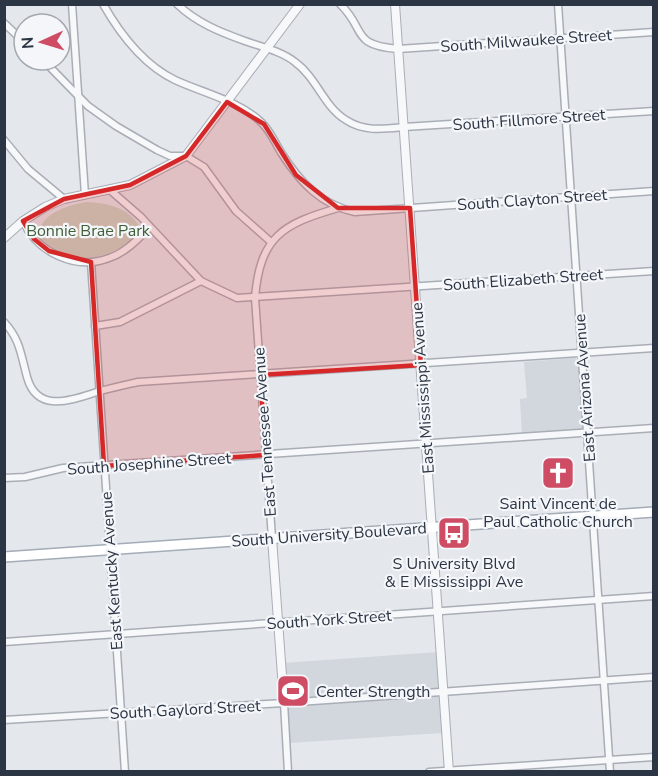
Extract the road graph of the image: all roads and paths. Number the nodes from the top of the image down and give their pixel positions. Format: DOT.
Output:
graph roads {
  1 [pos="72,4"];
  2 [pos="103,4"];
  3 [pos="177,4"];
  4 [pos="300,4"];
  5 [pos="340,4"];
  6 [pos="395,4"];
  7 [pos="558,4"];
  8 [pos="654,32"];
  9 [pos="560,38"];
  10 [pos="268,48"];
  11 [pos="398,49"];
  12 [pos="55,72"];
  13 [pos="78,94"];
  14 [pos="227,102"];
  15 [pos="654,111"];
  16 [pos="565,117"];
  17 [pos="404,127"];
  18 [pos="4,140"];
  19 [pos="186,156"];
  20 [pos="110,190"];
  21 [pos="654,190"];
  22 [pos="85,195"];
  23 [pos="570,196"];
  24 [pos="64,199"];
  25 [pos="338,208"];
  26 [pos="410,208"];
  27 [pos="23,221"];
  28 [pos="150,227"];
  29 [pos="6,234"];
  30 [pos="271,242"];
  31 [pos="91,262"];
  32 [pos="654,271"];
  33 [pos="576,275"];
  34 [pos="201,281"];
  35 [pos="415,287"];
  36 [pos="255,298"];
  37 [pos="4,322"];
  38 [pos="94,326"];
  39 [pos="654,348"];
  40 [pos="582,353"];
  41 [pos="421,365"];
  42 [pos="260,375"];
  43 [pos="99,391"];
  44 [pos="654,428"];
  45 [pos="587,432"];
  46 [pos="426,443"];
  47 [pos="266,454"];
  48 [pos="104,466"];
  49 [pos="4,478"];
  50 [pos="654,512"];
  51 [pos="593,516"];
  52 [pos="432,527"];
  53 [pos="272,538"];
  54 [pos="110,550"];
  55 [pos="4,557"];
  56 [pos="654,596"];
  57 [pos="598,600"];
  58 [pos="438,612"];
  59 [pos="278,623"];
  60 [pos="116,634"];
  61 [pos="4,642"];
  62 [pos="654,677"];
  63 [pos="604,680"];
  64 [pos="444,692"];
  65 [pos="284,703"];
  66 [pos="121,712"];
  67 [pos="4,720"];
  68 [pos="654,757"];
  69 [pos="609,760"];
  70 [pos="125,771"];
  71 [pos="288,771"];
  72 [pos="429,771"];
  73 [pos="449,771"];
  74 [pos="610,771"];
  1 -- 13 [label="street"];
  2 -- 14 [label="street"];
  3 -- 10 [label="street, South Fillmore Street"];
  4 -- 10 [label="street"];
  5 -- 11 [label="street, South Milwaukee Street"];
  6 -- 11 [label="street, East Mississippi Avenue"];
  7 -- 9 [label="street, East Arizona Avenue"];
  8 -- 9 [label="street, South Milwaukee Street"];
  9 -- 11 [label="street, South Milwaukee Street"];
  9 -- 16 [label="street, East Arizona Avenue"];
  10 -- 14 [label="street"];
  10 -- 17 [label="street, South Fillmore Street"];
  11 -- 17 [label="street, East Mississippi Avenue"];
  12 -- 13 [label="street"];
  13 -- 19 [label="street"];
  13 -- 22 [label="street"];
  14 -- 19 [label="street"];
  14 -- 25 [label="street"];
  15 -- 16 [label="street, South Fillmore Street"];
  16 -- 17 [label="street, South Fillmore Street"];
  16 -- 23 [label="street, East Arizona Avenue"];
  17 -- 26 [label="street, East Mississippi Avenue"];
  18 -- 24 [label="street"];
  19 -- 20 [label="street"];
  19 -- 30 [label="street"];
  20 -- 22 [label="street"];
  20 -- 28 [label="street, South Elizabeth Street"];
  21 -- 23 [label="street, South Clayton Street"];
  22 -- 24 [label="street"];
  23 -- 26 [label="street, South Clayton Street"];
  23 -- 33 [label="street, East Arizona Avenue"];
  24 -- 27 [label="street"];
  25 -- 26 [label="street, South Clayton Street"];
  25 -- 30 [label="street, East Tennessee Avenue"];
  26 -- 35 [label="street, East Mississippi Avenue"];
  27 -- 29 [label="street"];
  27 -- 31 [label="street"];
  28 -- 31 [label="street"];
  28 -- 34 [label="street, South Elizabeth Street"];
  30 -- 36 [label="street, East Tennessee Avenue"];
  31 -- 38 [label="street, East Kentucky Avenue"];
  32 -- 33 [label="street, South Elizabeth Street"];
  33 -- 35 [label="street, South Elizabeth Street"];
  33 -- 40 [label="street, East Arizona Avenue"];
  34 -- 36 [label="street, South Elizabeth Street"];
  34 -- 38 [label="street"];
  35 -- 36 [label="street, South Elizabeth Street"];
  35 -- 41 [label="street, East Mississippi Avenue"];
  36 -- 42 [label="street, East Tennessee Avenue"];
  37 -- 43 [label="street"];
  38 -- 43 [label="street, East Kentucky Avenue"];
  39 -- 40 [label="street"];
  40 -- 41 [label="street"];
  40 -- 45 [label="street, East Arizona Avenue"];
  41 -- 42 [label="street"];
  41 -- 46 [label="street, East Mississippi Avenue"];
  42 -- 43 [label="street"];
  42 -- 47 [label="street, East Tennessee Avenue"];
  43 -- 48 [label="street, East Kentucky Avenue"];
  44 -- 45 [label="street, South Josephine Street"];
  45 -- 46 [label="street, South Josephine Street"];
  45 -- 51 [label="street, East Arizona Avenue"];
  46 -- 47 [label="street, South Josephine Street"];
  46 -- 52 [label="street, East Mississippi Avenue"];
  47 -- 48 [label="street, South Josephine Street"];
  47 -- 53 [label="street, East Tennessee Avenue"];
  48 -- 49 [label="street, South Josephine Street"];
  48 -- 54 [label="street, East Kentucky Avenue"];
  50 -- 51 [label="main road, South University Boulevard"];
  51 -- 52 [label="main road, South University Boulevard"];
  51 -- 57 [label="street, East Arizona Avenue"];
  52 -- 53 [label="main road, South University Boulevard"];
  52 -- 58 [label="street, East Mississippi Avenue"];
  53 -- 54 [label="main road, South University Boulevard"];
  53 -- 59 [label="street, East Tennessee Avenue"];
  54 -- 55 [label="main road, South University Boulevard"];
  54 -- 60 [label="street, East Kentucky Avenue"];
  56 -- 57 [label="street, South York Street"];
  57 -- 58 [label="street, South York Street"];
  57 -- 63 [label="street, East Arizona Avenue"];
  58 -- 59 [label="street, South York Street"];
  58 -- 64 [label="street, East Mississippi Avenue"];
  59 -- 60 [label="street, South York Street"];
  59 -- 65 [label="street, East Tennessee Avenue"];
  60 -- 61 [label="street, South York Street"];
  60 -- 66 [label="street, East Kentucky Avenue"];
  62 -- 63 [label="street, South Gaylord Street"];
  63 -- 64 [label="street, South Gaylord Street"];
  63 -- 69 [label="street, East Arizona Avenue"];
  64 -- 65 [label="street, South Gaylord Street"];
  64 -- 73 [label="street, East Mississippi Avenue"];
  65 -- 66 [label="street, South Gaylord Street"];
  65 -- 71 [label="street, East Tennessee Avenue"];
  66 -- 67 [label="street, South Gaylord Street"];
  66 -- 70 [label="street, East Kentucky Avenue"];
  68 -- 69 [label="street"];
  69 -- 73 [label="street"];
  69 -- 74 [label="street, East Arizona Avenue"];
  72 -- 73 [label="street"];
}
